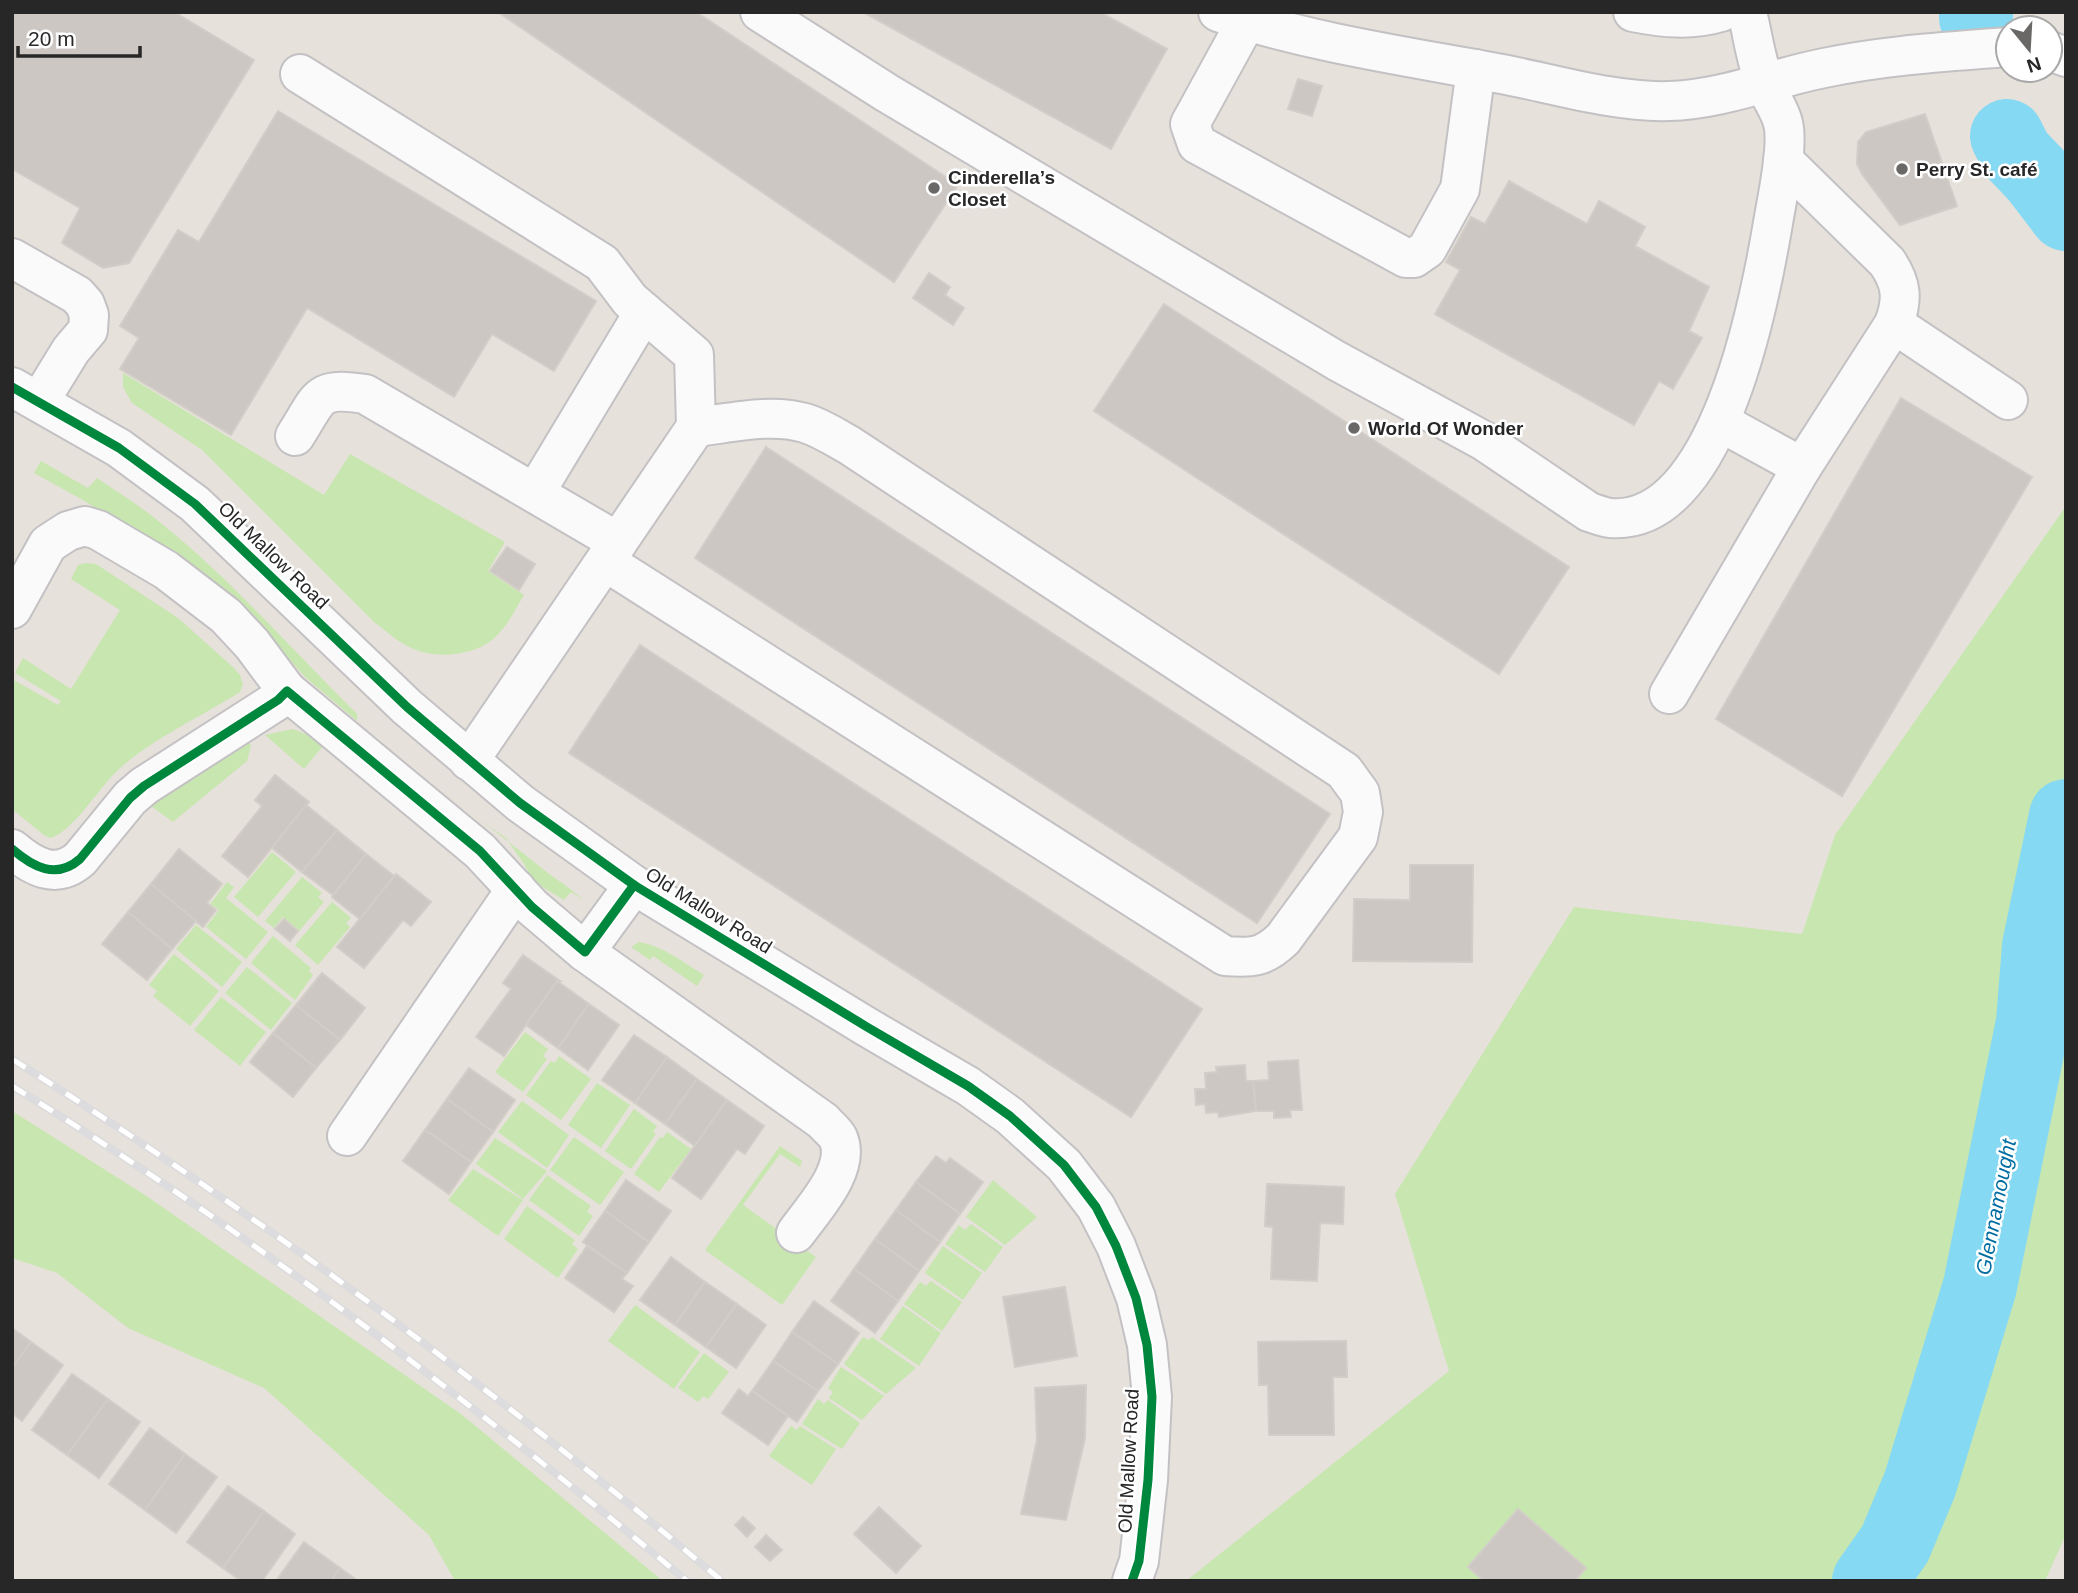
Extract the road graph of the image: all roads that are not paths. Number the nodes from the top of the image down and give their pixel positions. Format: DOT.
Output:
graph roads {
  1 [pos="760,12"];
  2 [pos="1633,12"];
  3 [pos="1721,12"];
  4 [pos="1747,12"];
  5 [pos="1232,17"];
  6 [pos="1994,48"];
  7 [pos="1476,69"];
  8 [pos="300,74"];
  9 [pos="1765,83"];
  10 [pos="1783,160"];
  11 [pos="12,258"];
  12 [pos="644,313"];
  13 [pos="1894,324"];
  14 [pos="26,395"];
  15 [pos="2008,400"];
  16 [pos="1720,422"];
  17 [pos="696,427"];
  18 [pos="295,436"];
  19 [pos="1802,467"];
  20 [pos="535,493"];
  21 [pos="612,552"];
  22 [pos="12,608"];
  23 [pos="287,691"];
  24 [pos="1669,694"];
  25 [pos="469,761"];
  26 [pos="12,849"];
  27 [pos="634,885"];
  28 [pos="516,889"];
  29 [pos="585,952"];
  30 [pos="347,1136"];
  31 [pos="796,1233"];
  32 [pos="1132,1581"];
  1 -- 16 [label="street"];
  2 -- 3 [label="street"];
  4 -- 9 [label="street"];
  5 -- 7 [label="street"];
  5 -- 7 [label="street"];
  6 -- 9 [label="street"];
  7 -- 9 [label="street"];
  8 -- 12 [label="street"];
  9 -- 10 [label="street"];
  10 -- 13 [label="street"];
  10 -- 16 [label="street"];
  11 -- 14 [label="street"];
  12 -- 17 [label="street"];
  12 -- 20 [label="street"];
  13 -- 15 [label="street"];
  13 -- 19 [label="street"];
  14 -- 25 [label="street, Old Mallow Road"];
  16 -- 19 [label="street"];
  17 -- 21 [label="street"];
  17 -- 21 [label="street"];
  18 -- 20 [label="street"];
  19 -- 24 [label="street"];
  20 -- 21 [label="street"];
  21 -- 25 [label="street"];
  22 -- 23 [label="street"];
  23 -- 26 [label="street"];
  23 -- 28 [label="street"];
  25 -- 27 [label="street, Old Mallow Road"];
  27 -- 29 [label="street"];
  27 -- 32 [label="street, Old Mallow Road"];
  28 -- 29 [label="street"];
  28 -- 30 [label="street"];
  29 -- 31 [label="street"];
}
